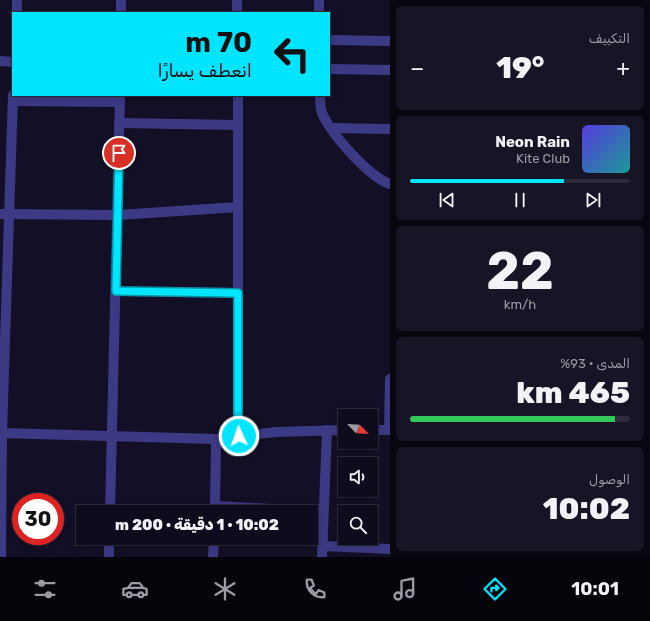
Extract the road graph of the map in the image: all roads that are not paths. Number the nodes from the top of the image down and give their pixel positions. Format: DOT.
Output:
graph roads {
  1 [pos="17,0"];
  2 [pos="122,0"];
  3 [pos="237,0"];
  4 [pos="319,0"];
  5 [pos="17,12"];
  6 [pos="121,12"];
  7 [pos="237,12"];
  8 [pos="319,12"];
  9 [pos="330,40"];
  10 [pos="390,41"];
  11 [pos="0,61"];
  12 [pos="12,62"];
  13 [pos="330,69"];
  14 [pos="390,70"];
  15 [pos="238,96"];
  16 [pos="320,96"];
  17 [pos="13,98"];
  18 [pos="120,99"];
  19 [pos="119,123"];
  20 [pos="238,125"];
  21 [pos="331,128"];
  22 [pos="390,129"];
  23 [pos="390,184"];
  24 [pos="238,207"];
  25 [pos="5,214"];
  26 [pos="118,215"];
  27 [pos="116,291"];
  28 [pos="238,293"];
  29 [pos="390,379"];
  30 [pos="327,430"];
  31 [pos="338,430"];
  32 [pos="378,430"];
  33 [pos="389,430"];
  34 [pos="1,433"];
  35 [pos="113,436"];
  36 [pos="239,436"];
  37 [pos="216,439"];
  38 [pos="110,505"];
  39 [pos="215,505"];
  40 [pos="318,512"];
  41 [pos="323,512"];
  42 [pos="109,545"];
  43 [pos="214,545"];
  44 [pos="323,546"];
  45 [pos="390,549"];
  46 [pos="1,557"];
  47 [pos="109,557"];
  48 [pos="213,557"];
  49 [pos="322,557"];
  1 -- 5 [label="street"];
  2 -- 6 [label="street"];
  3 -- 7 [label="street"];
  4 -- 8 [label="street"];
  9 -- 10 [label="street"];
  11 -- 12 [label="street"];
  13 -- 14 [label="street"];
  15 -- 20 [label="street"];
  16 -- 21 [label="street"];
  17 -- 18 [label="street"];
  17 -- 25 [label="street"];
  18 -- 19 [label="street"];
  19 -- 20 [label="street"];
  19 -- 26 [label="street"];
  20 -- 24 [label="street"];
  21 -- 22 [label="street"];
  21 -- 23 [label="street"];
  24 -- 26 [label="street"];
  24 -- 28 [label="street"];
  25 -- 26 [label="street"];
  25 -- 34 [label="street"];
  26 -- 27 [label="street"];
  27 -- 28 [label="street"];
  27 -- 35 [label="street"];
  28 -- 36 [label="street"];
  29 -- 33 [label="street"];
  30 -- 31 [label="street"];
  30 -- 36 [label="street"];
  30 -- 41 [label="street"];
  32 -- 33 [label="street"];
  34 -- 35 [label="street"];
  34 -- 46 [label="street"];
  35 -- 37 [label="street"];
  35 -- 38 [label="street"];
  36 -- 37 [label="street"];
  37 -- 39 [label="street"];
  40 -- 41 [label="street"];
  41 -- 44 [label="street"];
  42 -- 47 [label="street"];
  43 -- 48 [label="street"];
  44 -- 45 [label="street"];
  44 -- 49 [label="street"];
}
